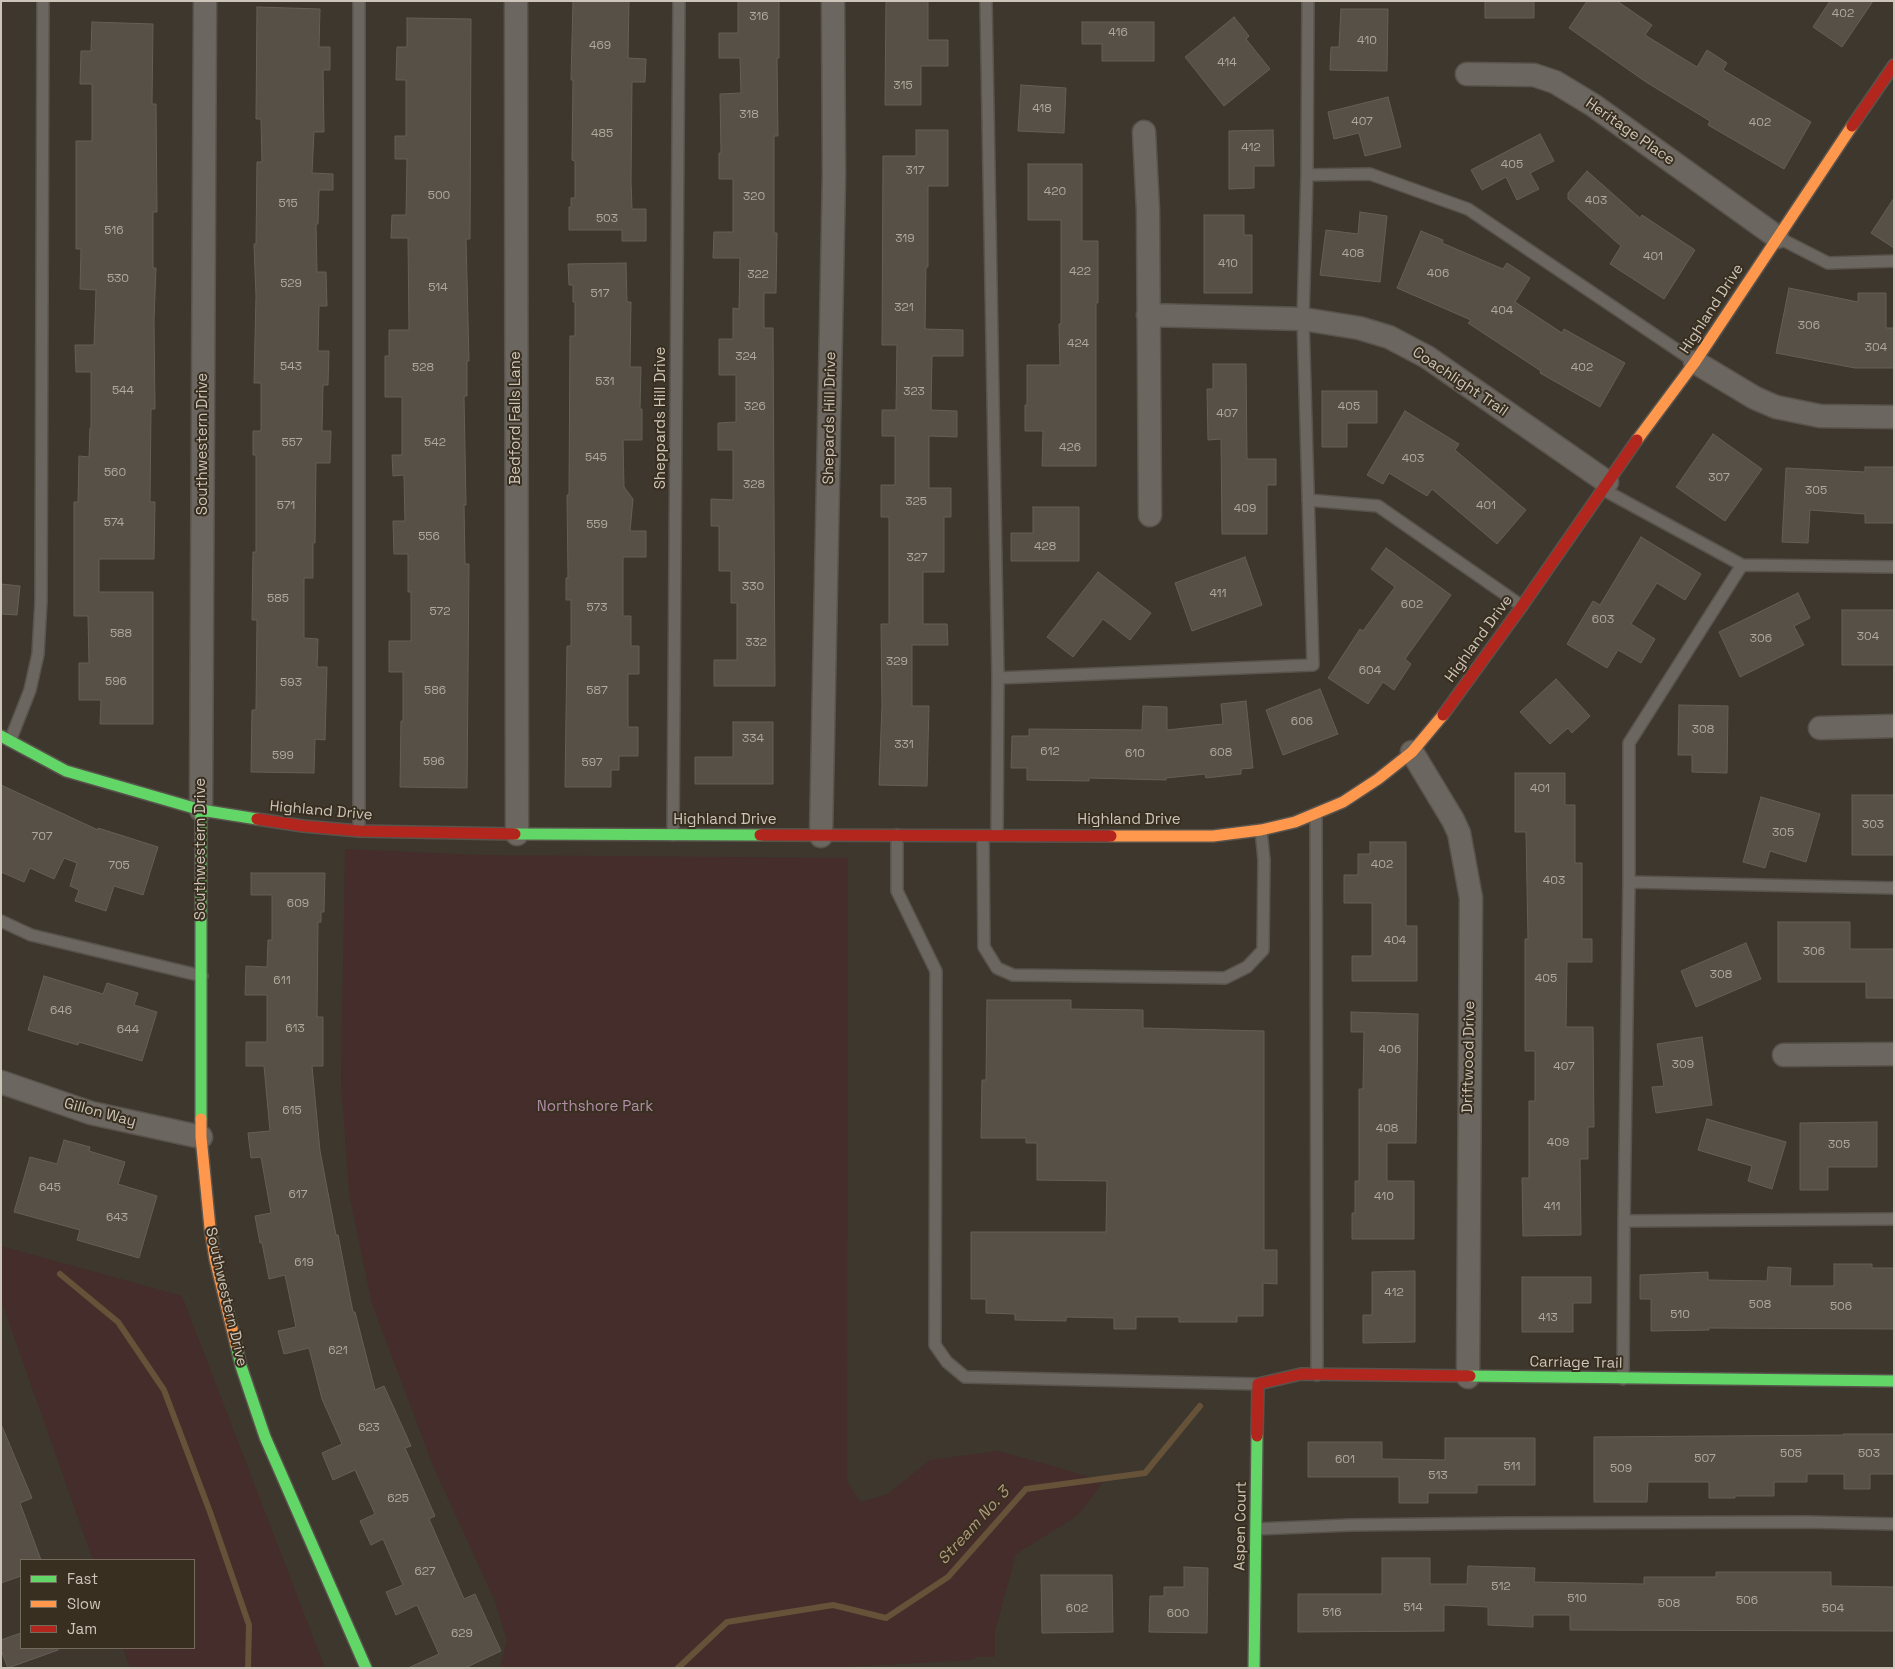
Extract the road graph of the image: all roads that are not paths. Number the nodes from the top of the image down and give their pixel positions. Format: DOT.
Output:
graph roads {
  1 [pos="43,1"];
  2 [pos="205,1"];
  3 [pos="359,1"];
  4 [pos="516,1"];
  5 [pos="679,1"];
  6 [pos="833,1"];
  7 [pos="986,1"];
  8 [pos="1308,1"];
  9 [pos="1894,64"];
  10 [pos="1467,74"];
  11 [pos="1144,132"];
  12 [pos="1307,175"];
  13 [pos="1777,237"];
  14 [pos="1894,261"];
  15 [pos="1148,315"];
  16 [pos="1303,319"];
  17 [pos="1696,362"];
  18 [pos="1894,417"];
  19 [pos="1604,485"];
  20 [pos="1308,500"];
  21 [pos="1150,515"];
  22 [pos="1742,565"];
  23 [pos="1894,567"];
  24 [pos="1522,606"];
  25 [pos="998,678"];
  26 [pos="1894,726"];
  27 [pos="1820,728"];
  28 [pos="6,738"];
  29 [pos="1412,752"];
  30 [pos="201,810"];
  31 [pos="1316,814"];
  32 [pos="1261,830"];
  33 [pos="359,831"];
  34 [pos="517,834"];
  35 [pos="673,835"];
  36 [pos="897,835"];
  37 [pos="983,835"];
  38 [pos="997,835"];
  39 [pos="821,836"];
  40 [pos="1629,882"];
  41 [pos="1894,888"];
  42 [pos="1,921"];
  43 [pos="202,976"];
  44 [pos="1894,1054"];
  45 [pos="1784,1056"];
  46 [pos="1,1082"];
  47 [pos="201,1137"];
  48 [pos="1894,1219"];
  49 [pos="1624,1221"];
  50 [pos="1317,1375"];
  51 [pos="1468,1377"];
  52 [pos="1624,1379"];
  53 [pos="1894,1381"];
  54 [pos="1258,1384"];
  55 [pos="1894,1524"];
  56 [pos="1256,1529"];
  57 [pos="366,1668"];
  58 [pos="1254,1668"];
  1 -- 28 [label="lane"];
  2 -- 30 [label="street, Southwestern Drive"];
  3 -- 33 [label="lane"];
  4 -- 34 [label="street, Bedford Falls Lane"];
  5 -- 35 [label="lane, Sheppards Hill Drive"];
  6 -- 39 [label="street, Shepards Hill Drive"];
  7 -- 25 [label="lane"];
  8 -- 12 [label="lane"];
  9 -- 13 [label="street, Highland Drive"];
  10 -- 13 [label="street, Heritage Place"];
  11 -- 15 [label="street"];
  12 -- 16 [label="lane"];
  12 -- 17 [label="lane"];
  13 -- 14 [label="lane"];
  13 -- 17 [label="street, Highland Drive"];
  15 -- 16 [label="street, Coachlight Trail"];
  15 -- 21 [label="street"];
  16 -- 19 [label="street, Coachlight Trail"];
  16 -- 20 [label="lane"];
  17 -- 18 [label="street"];
  17 -- 19 [label="street, Highland Drive"];
  19 -- 22 [label="lane"];
  19 -- 24 [label="street, Highland Drive"];
  20 -- 24 [label="lane"];
  20 -- 25 [label="lane"];
  22 -- 23 [label="lane"];
  22 -- 40 [label="lane"];
  24 -- 29 [label="street, Highland Drive"];
  25 -- 38 [label="lane"];
  26 -- 27 [label="street"];
  28 -- 30 [label="street, Highland Drive"];
  29 -- 31 [label="street, Highland Drive"];
  29 -- 51 [label="street, Driftwood Drive"];
  30 -- 33 [label="street, Highland Drive"];
  30 -- 43 [label="street, Southwestern Drive"];
  31 -- 32 [label="street, Highland Drive"];
  31 -- 50 [label="lane"];
  32 -- 37 [label="lane"];
  32 -- 38 [label="street, Highland Drive"];
  33 -- 34 [label="street, Highland Drive"];
  34 -- 35 [label="street, Highland Drive"];
  35 -- 39 [label="street, Highland Drive"];
  36 -- 37 [label="street, Highland Drive"];
  36 -- 39 [label="street, Highland Drive"];
  36 -- 54 [label="lane"];
  37 -- 38 [label="street, Highland Drive"];
  40 -- 41 [label="lane"];
  40 -- 49 [label="lane"];
  42 -- 43 [label="lane"];
  43 -- 47 [label="street, Southwestern Drive"];
  44 -- 45 [label="street"];
  46 -- 47 [label="street, Gillon Way"];
  47 -- 57 [label="street, Southwestern Drive"];
  48 -- 49 [label="lane"];
  49 -- 52 [label="lane"];
  50 -- 51 [label="street, Carriage Trail"];
  50 -- 54 [label="street, Carriage Trail"];
  51 -- 52 [label="street, Carriage Trail"];
  52 -- 53 [label="street, Carriage Trail"];
  54 -- 56 [label="street, Aspen Court"];
  55 -- 56 [label="lane"];
  56 -- 58 [label="street, Aspen Court"];
}
